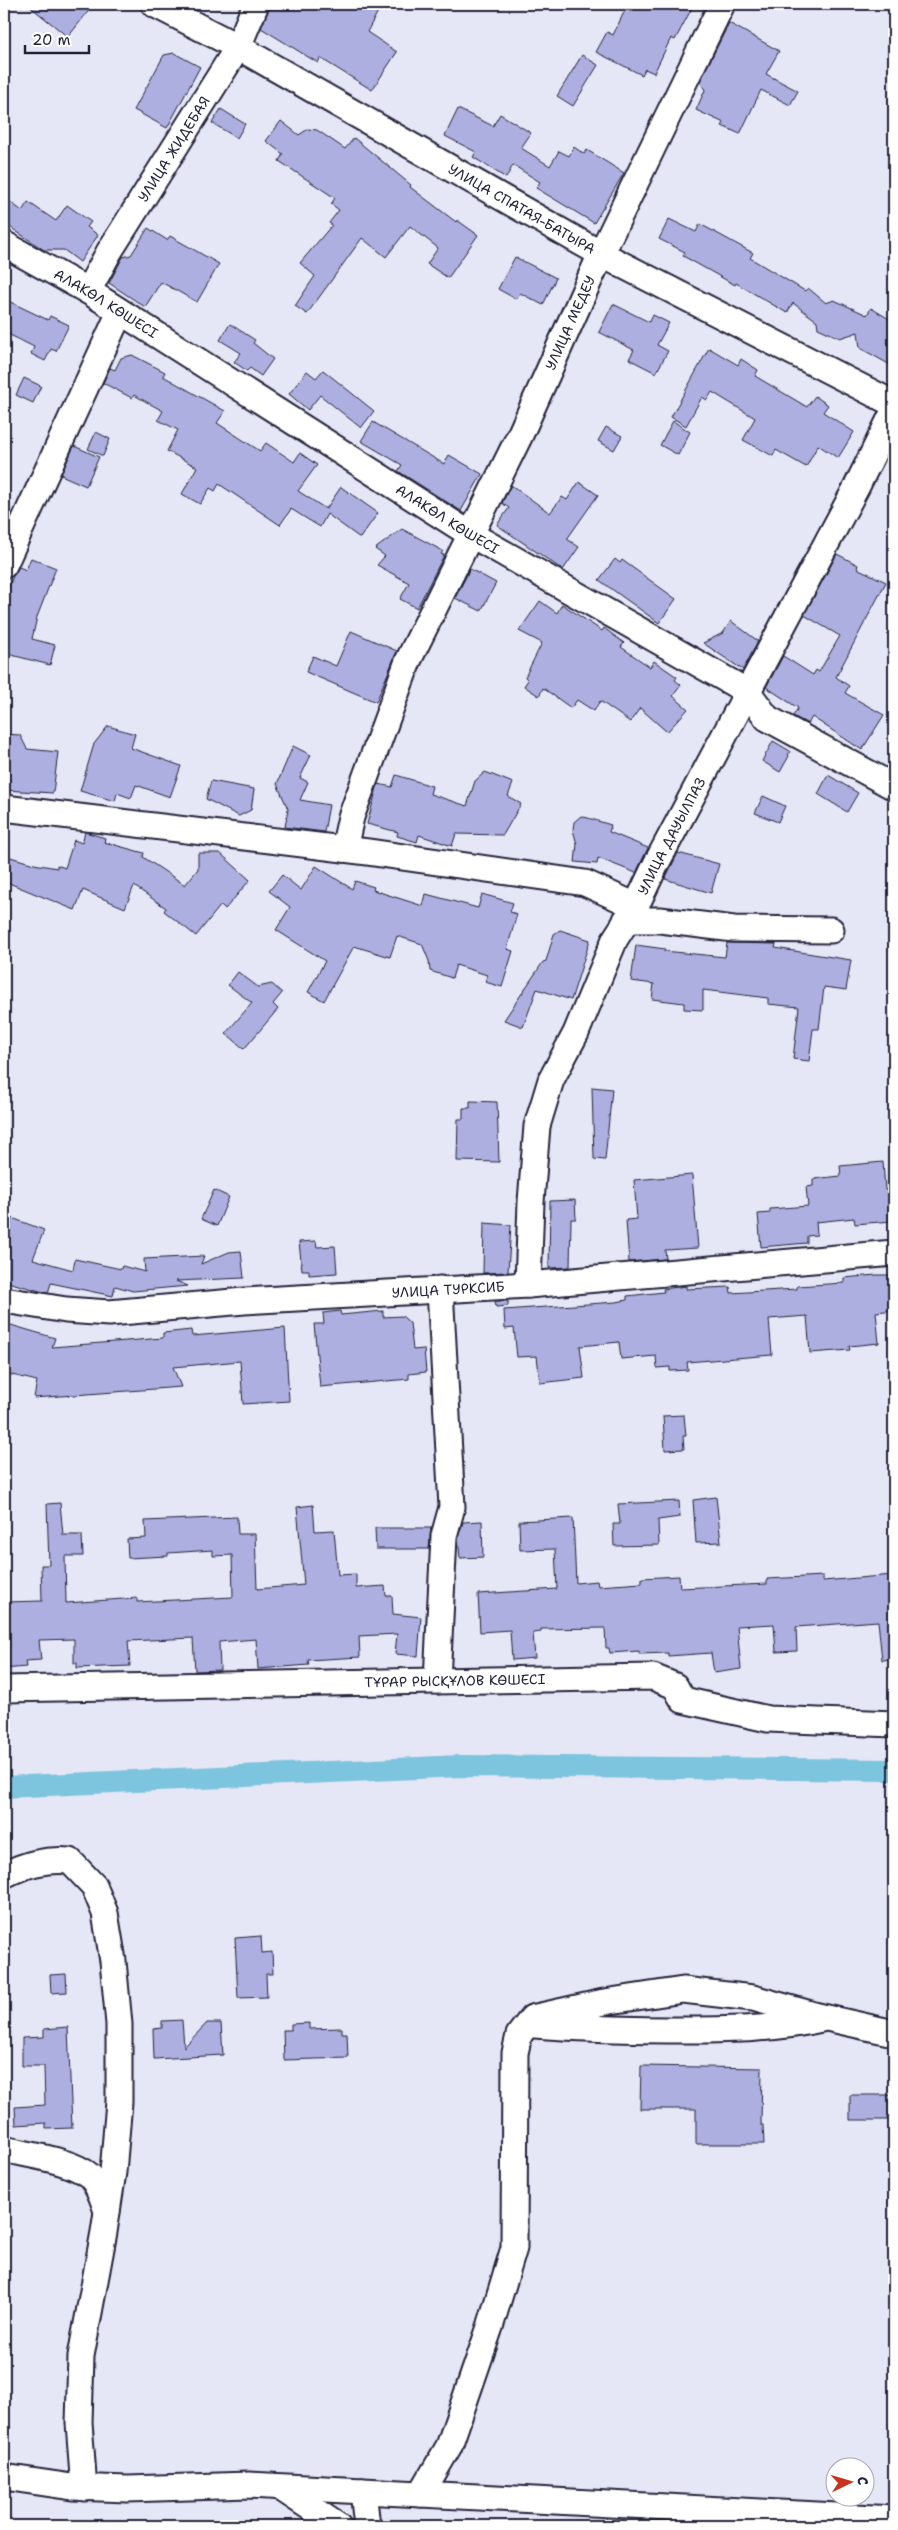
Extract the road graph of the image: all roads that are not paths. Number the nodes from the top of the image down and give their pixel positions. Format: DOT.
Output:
graph roads {
  1 [pos="154,4"];
  2 [pos="256,4"];
  3 [pos="722,4"];
  4 [pos="238,47"];
  5 [pos="4,244"];
  6 [pos="602,254"];
  7 [pos="88,291"];
  8 [pos="120,312"];
  9 [pos="894,404"];
  10 [pos="894,411"];
  11 [pos="470,534"];
  12 [pos="4,565"];
  13 [pos="748,692"];
  14 [pos="894,787"];
  15 [pos="4,808"];
  16 [pos="344,849"];
  17 [pos="631,913"];
  18 [pos="831,930"];
  19 [pos="894,1253"];
  20 [pos="528,1285"];
  21 [pos="440,1289"];
  22 [pos="4,1300"];
  23 [pos="438,1681"];
  24 [pos="4,1689"];
  25 [pos="894,1724"];
  26 [pos="4,1875"];
  27 [pos="826,2018"];
  28 [pos="528,2024"];
  29 [pos="894,2033"];
  30 [pos="4,2149"];
  31 [pos="107,2211"];
  32 [pos="4,2478"];
  33 [pos="279,2487"];
  34 [pos="84,2488"];
  35 [pos="363,2491"];
  36 [pos="421,2494"];
  37 [pos="889,2515"];
  38 [pos="338,2526"];
  39 [pos="368,2526"];
  1 -- 4 [label="street, УЛИЦА СПАТАЯ-БАТЫРА"];
  2 -- 4 [label="street, УЛИЦА ЖИДЕБАЯ"];
  3 -- 6 [label="street, УЛИЦА МЕДЕУ"];
  4 -- 6 [label="street, УЛИЦА СПАТАЯ-БАТЫРА"];
  4 -- 7 [label="street, УЛИЦА ЖИДЕБАЯ"];
  5 -- 7 [label="street, АЛАКӨЛ КӨШЕСІ"];
  6 -- 9 [label="street, УЛИЦА СПАТАЯ-БАТЫРА"];
  6 -- 11 [label="street, УЛИЦА МЕДЕУ"];
  7 -- 8 [label="street, АЛАКӨЛ КӨШЕСІ"];
  8 -- 11 [label="street, АЛАКӨЛ КӨШЕСІ"];
  8 -- 12 [label="street"];
  10 -- 13 [label="street, УЛИЦА ДАУЫЛПАЗ"];
  11 -- 13 [label="street, АЛАКӨЛ КӨШЕСІ"];
  11 -- 16 [label="street, УЛИЦА МЕДЕУ"];
  13 -- 14 [label="street, АЛАКӨЛ КӨШЕСІ"];
  13 -- 17 [label="street, УЛИЦА ДАУЫЛПАЗ"];
  15 -- 16 [label="street"];
  16 -- 17 [label="street"];
  17 -- 18 [label="street"];
  17 -- 20 [label="street, УЛИЦА ДАУЫЛПАЗ"];
  19 -- 20 [label="street, УЛИЦА ТУРКСИБ"];
  20 -- 21 [label="street, УЛИЦА ТУРКСИБ"];
  21 -- 22 [label="street, УЛИЦА ТУРКСИБ"];
  21 -- 23 [label="street"];
  23 -- 24 [label="street, ТҰРАР РЫСҚҰЛОВ КӨШЕСІ"];
  23 -- 25 [label="street, ТҰРАР РЫСҚҰЛОВ КӨШЕСІ"];
  26 -- 31 [label="street"];
  27 -- 28 [label="street"];
  27 -- 28 [label="street"];
  27 -- 29 [label="street"];
  28 -- 36 [label="street"];
  30 -- 31 [label="street"];
  31 -- 34 [label="street"];
  32 -- 34 [label="street"];
  33 -- 34 [label="street"];
  33 -- 35 [label="street"];
  33 -- 38 [label="street"];
  35 -- 36 [label="street"];
  35 -- 39 [label="street"];
  36 -- 37 [label="street"];
}
